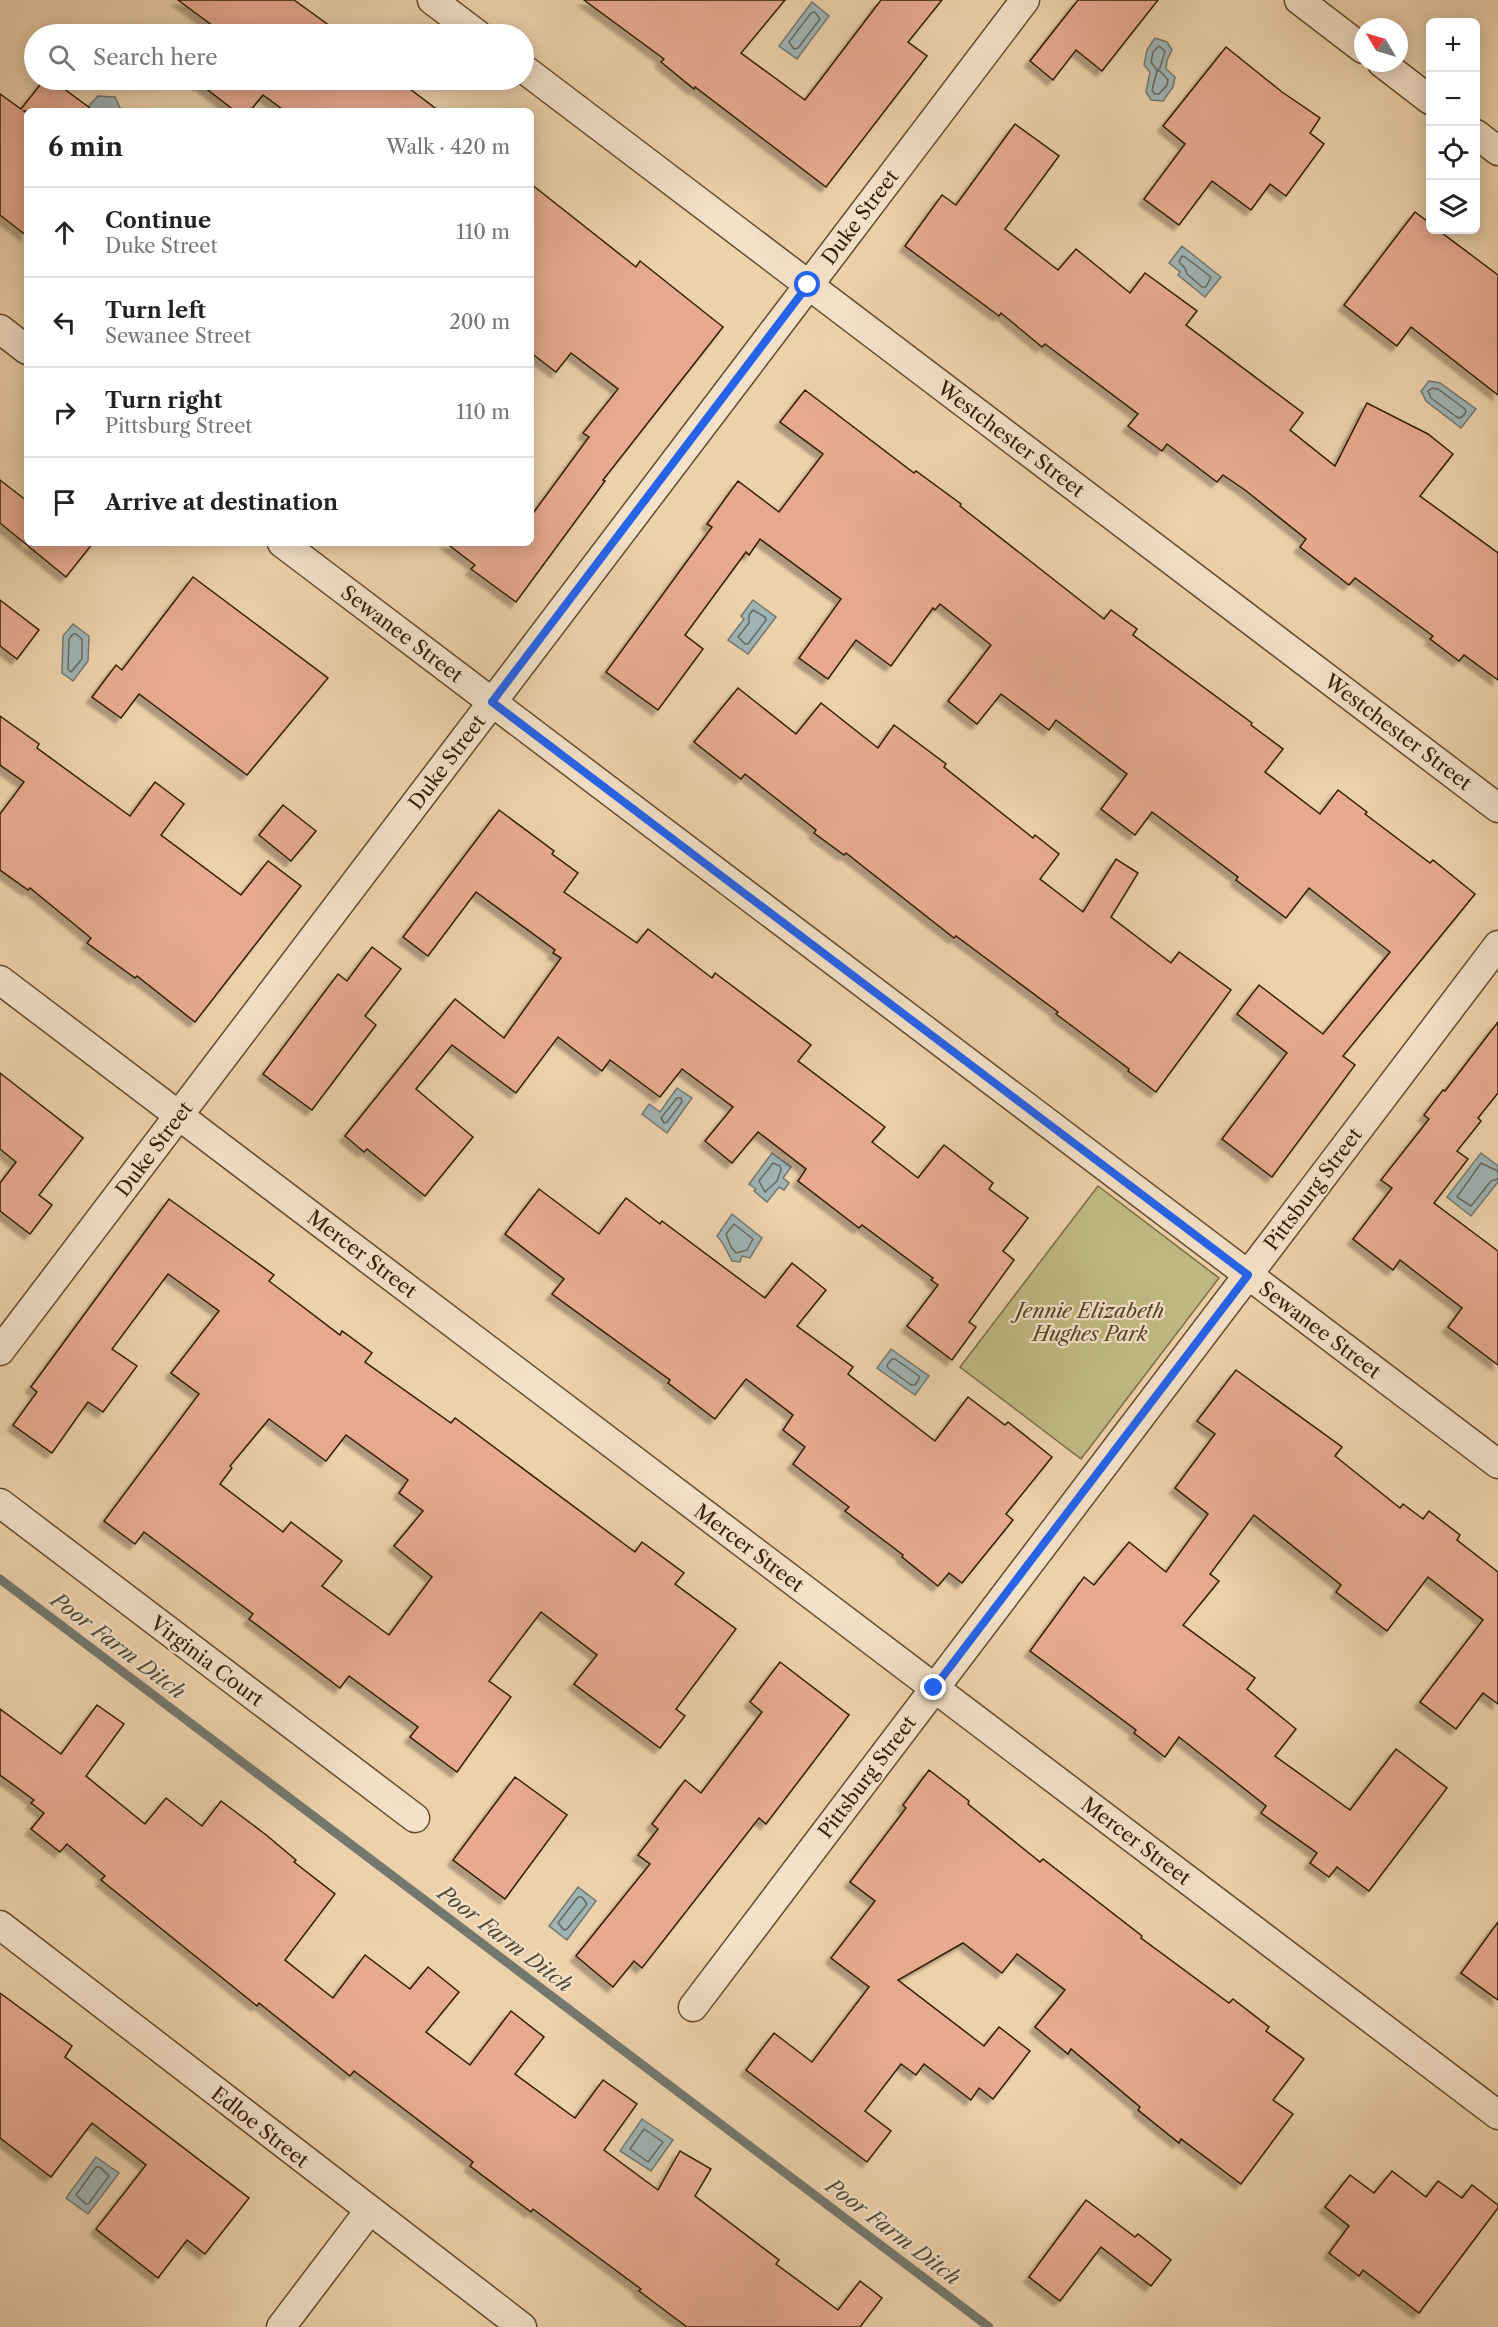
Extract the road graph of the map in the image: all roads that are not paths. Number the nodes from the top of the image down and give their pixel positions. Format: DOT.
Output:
graph roads {
  1 [pos="432,0"];
  2 [pos="1025,0"];
  3 [pos="1299,0"];
  4 [pos="464,24"];
  5 [pos="1354,42"];
  6 [pos="1394,72"];
  7 [pos="534,77"];
  8 [pos="1426,96"];
  9 [pos="1480,137"];
  10 [pos="1498,151"];
  11 [pos="808,285"];
  12 [pos="0,329"];
  13 [pos="24,348"];
  14 [pos="286,546"];
  15 [pos="492,702"];
  16 [pos="1498,808"];
  17 [pos="1498,945"];
  18 [pos="0,980"];
  19 [pos="179,1116"];
  20 [pos="1248,1275"];
  21 [pos="0,1351"];
  22 [pos="1498,1464"];
  23 [pos="0,1503"];
  24 [pos="934,1688"];
  25 [pos="415,1818"];
  26 [pos="0,1924"];
  27 [pos="693,2007"];
  28 [pos="1498,2115"];
  29 [pos="369,2211"];
  30 [pos="281,2327"];
  31 [pos="522,2327"];
  1 -- 4 [label="street"];
  2 -- 11 [label="street, Duke Street"];
  3 -- 5 [label="street"];
  6 -- 8 [label="street"];
  7 -- 11 [label="street, Westchester Street"];
  9 -- 10 [label="street"];
  11 -- 15 [label="street, Duke Street"];
  11 -- 16 [label="street, Westchester Street"];
  12 -- 13 [label="street"];
  14 -- 15 [label="street, Sewanee Street"];
  15 -- 19 [label="street, Duke Street"];
  15 -- 20 [label="street, Sewanee Street"];
  17 -- 20 [label="street, Pittsburg Street"];
  18 -- 19 [label="street, Mercer Street"];
  19 -- 21 [label="street, Duke Street"];
  19 -- 24 [label="street, Mercer Street"];
  20 -- 22 [label="street, Sewanee Street"];
  20 -- 24 [label="street, Pittsburg Street"];
  23 -- 25 [label="street, Virginia Court"];
  24 -- 27 [label="street, Pittsburg Street"];
  24 -- 28 [label="street, Mercer Street"];
  26 -- 29 [label="street, Edloe Street"];
  29 -- 30 [label="street"];
  29 -- 31 [label="street, Edloe Street"];
}
